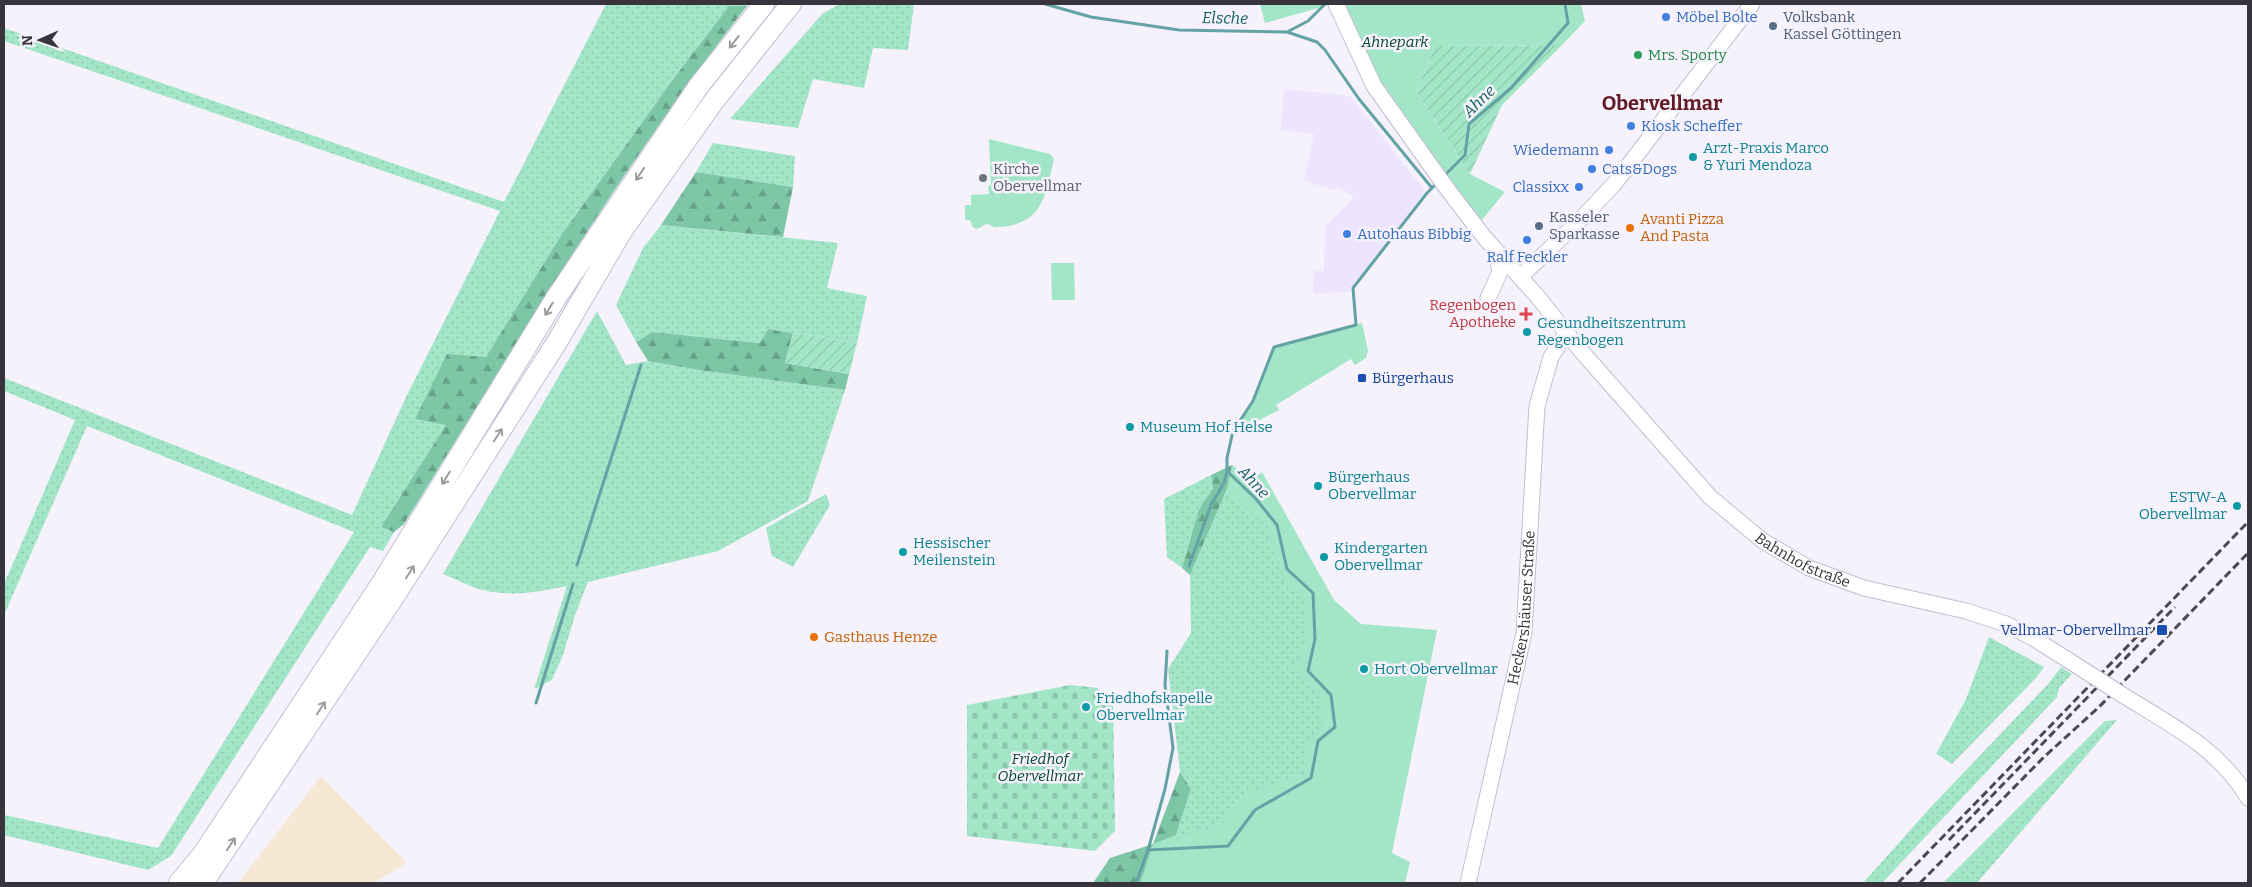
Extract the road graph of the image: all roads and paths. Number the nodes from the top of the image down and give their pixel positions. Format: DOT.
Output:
graph roads {
  1 [pos="764,4"];
  2 [pos="791,4"];
  3 [pos="1336,4"];
  4 [pos="1752,4"];
  5 [pos="1496,250"];
  6 [pos="1520,277"];
  7 [pos="1488,298"];
  8 [pos="1567,332"];
  9 [pos="2248,798"];
  10 [pos="179,883"];
  11 [pos="203,883"];
  12 [pos="1468,883"];
  1 -- 10 [label="highway, one-way"];
  11 -- 2 [label="highway, one-way"];
  3 -- 5 [label="main road, Bahnhofstraße"];
  4 -- 6 [label="main road"];
  5 -- 6 [label="main road, Bahnhofstraße"];
  5 -- 7 [label="main road"];
  6 -- 8 [label="main road, Bahnhofstraße"];
  8 -- 9 [label="main road, Bahnhofstraße, bridge"];
  8 -- 12 [label="main road, Heckershäuser Straße"];
}
